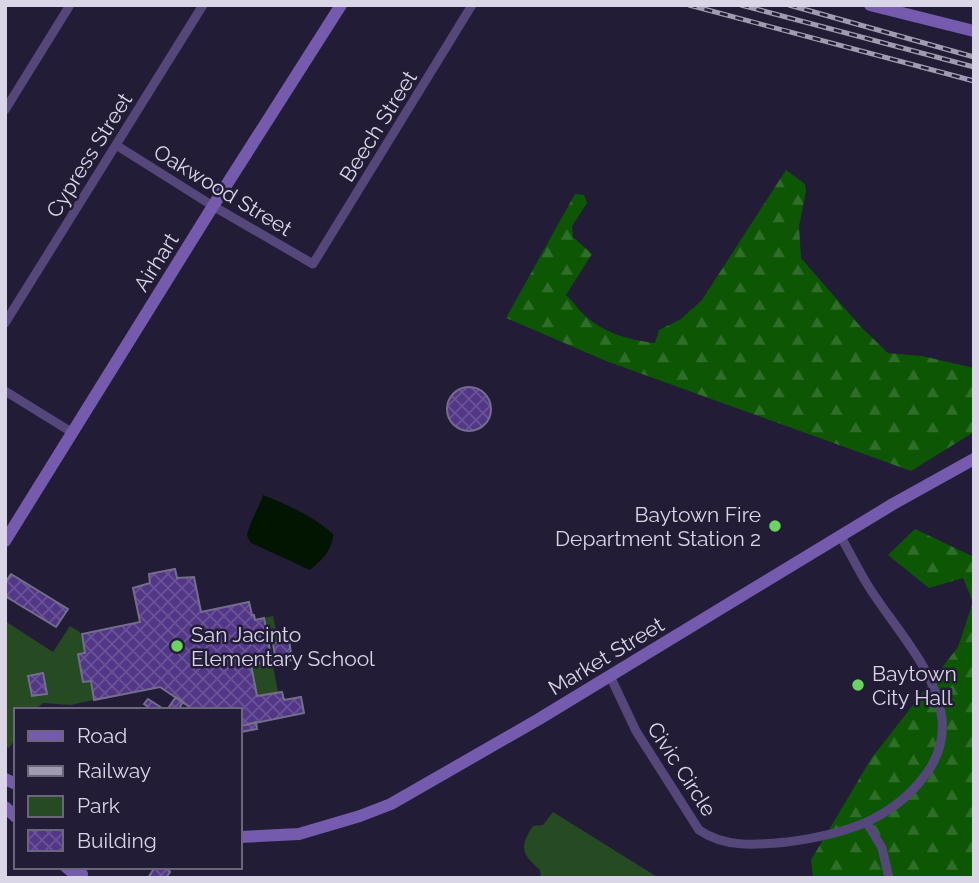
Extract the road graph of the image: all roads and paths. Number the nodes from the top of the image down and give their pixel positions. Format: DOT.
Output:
graph roads {
  1 [pos="70,5"];
  2 [pos="203,5"];
  3 [pos="341,5"];
  4 [pos="472,5"];
  5 [pos="870,5"];
  6 [pos="974,31"];
  7 [pos="6,107"];
  8 [pos="116,145"];
  9 [pos="213,206"];
  10 [pos="313,264"];
  11 [pos="5,323"];
  12 [pos="5,391"];
  13 [pos="73,433"];
  14 [pos="974,459"];
  15 [pos="841,537"];
  16 [pos="5,541"];
  17 [pos="610,676"];
  18 [pos="867,823"];
  19 [pos="242,837"];
  20 [pos="889,878"];
  1 -- 7 [label="street"];
  2 -- 8 [label="street, Cypress Street"];
  3 -- 9 [label="main road, Airhart"];
  4 -- 10 [label="street, Beech Street"];
  5 -- 6 [label="main road"];
  8 -- 9 [label="street, Oakwood Street"];
  8 -- 11 [label="street, Cypress Street"];
  9 -- 10 [label="street, Oakwood Street"];
  9 -- 13 [label="main road, Airhart"];
  12 -- 13 [label="street"];
  13 -- 16 [label="main road, Airhart"];
  14 -- 15 [label="main road, Market Street"];
  15 -- 17 [label="main road, Market Street"];
  15 -- 18 [label="street, Civic Circle"];
  17 -- 18 [label="street, Civic Circle"];
  17 -- 19 [label="main road, Market Street"];
  18 -- 20 [label="street"];
}
